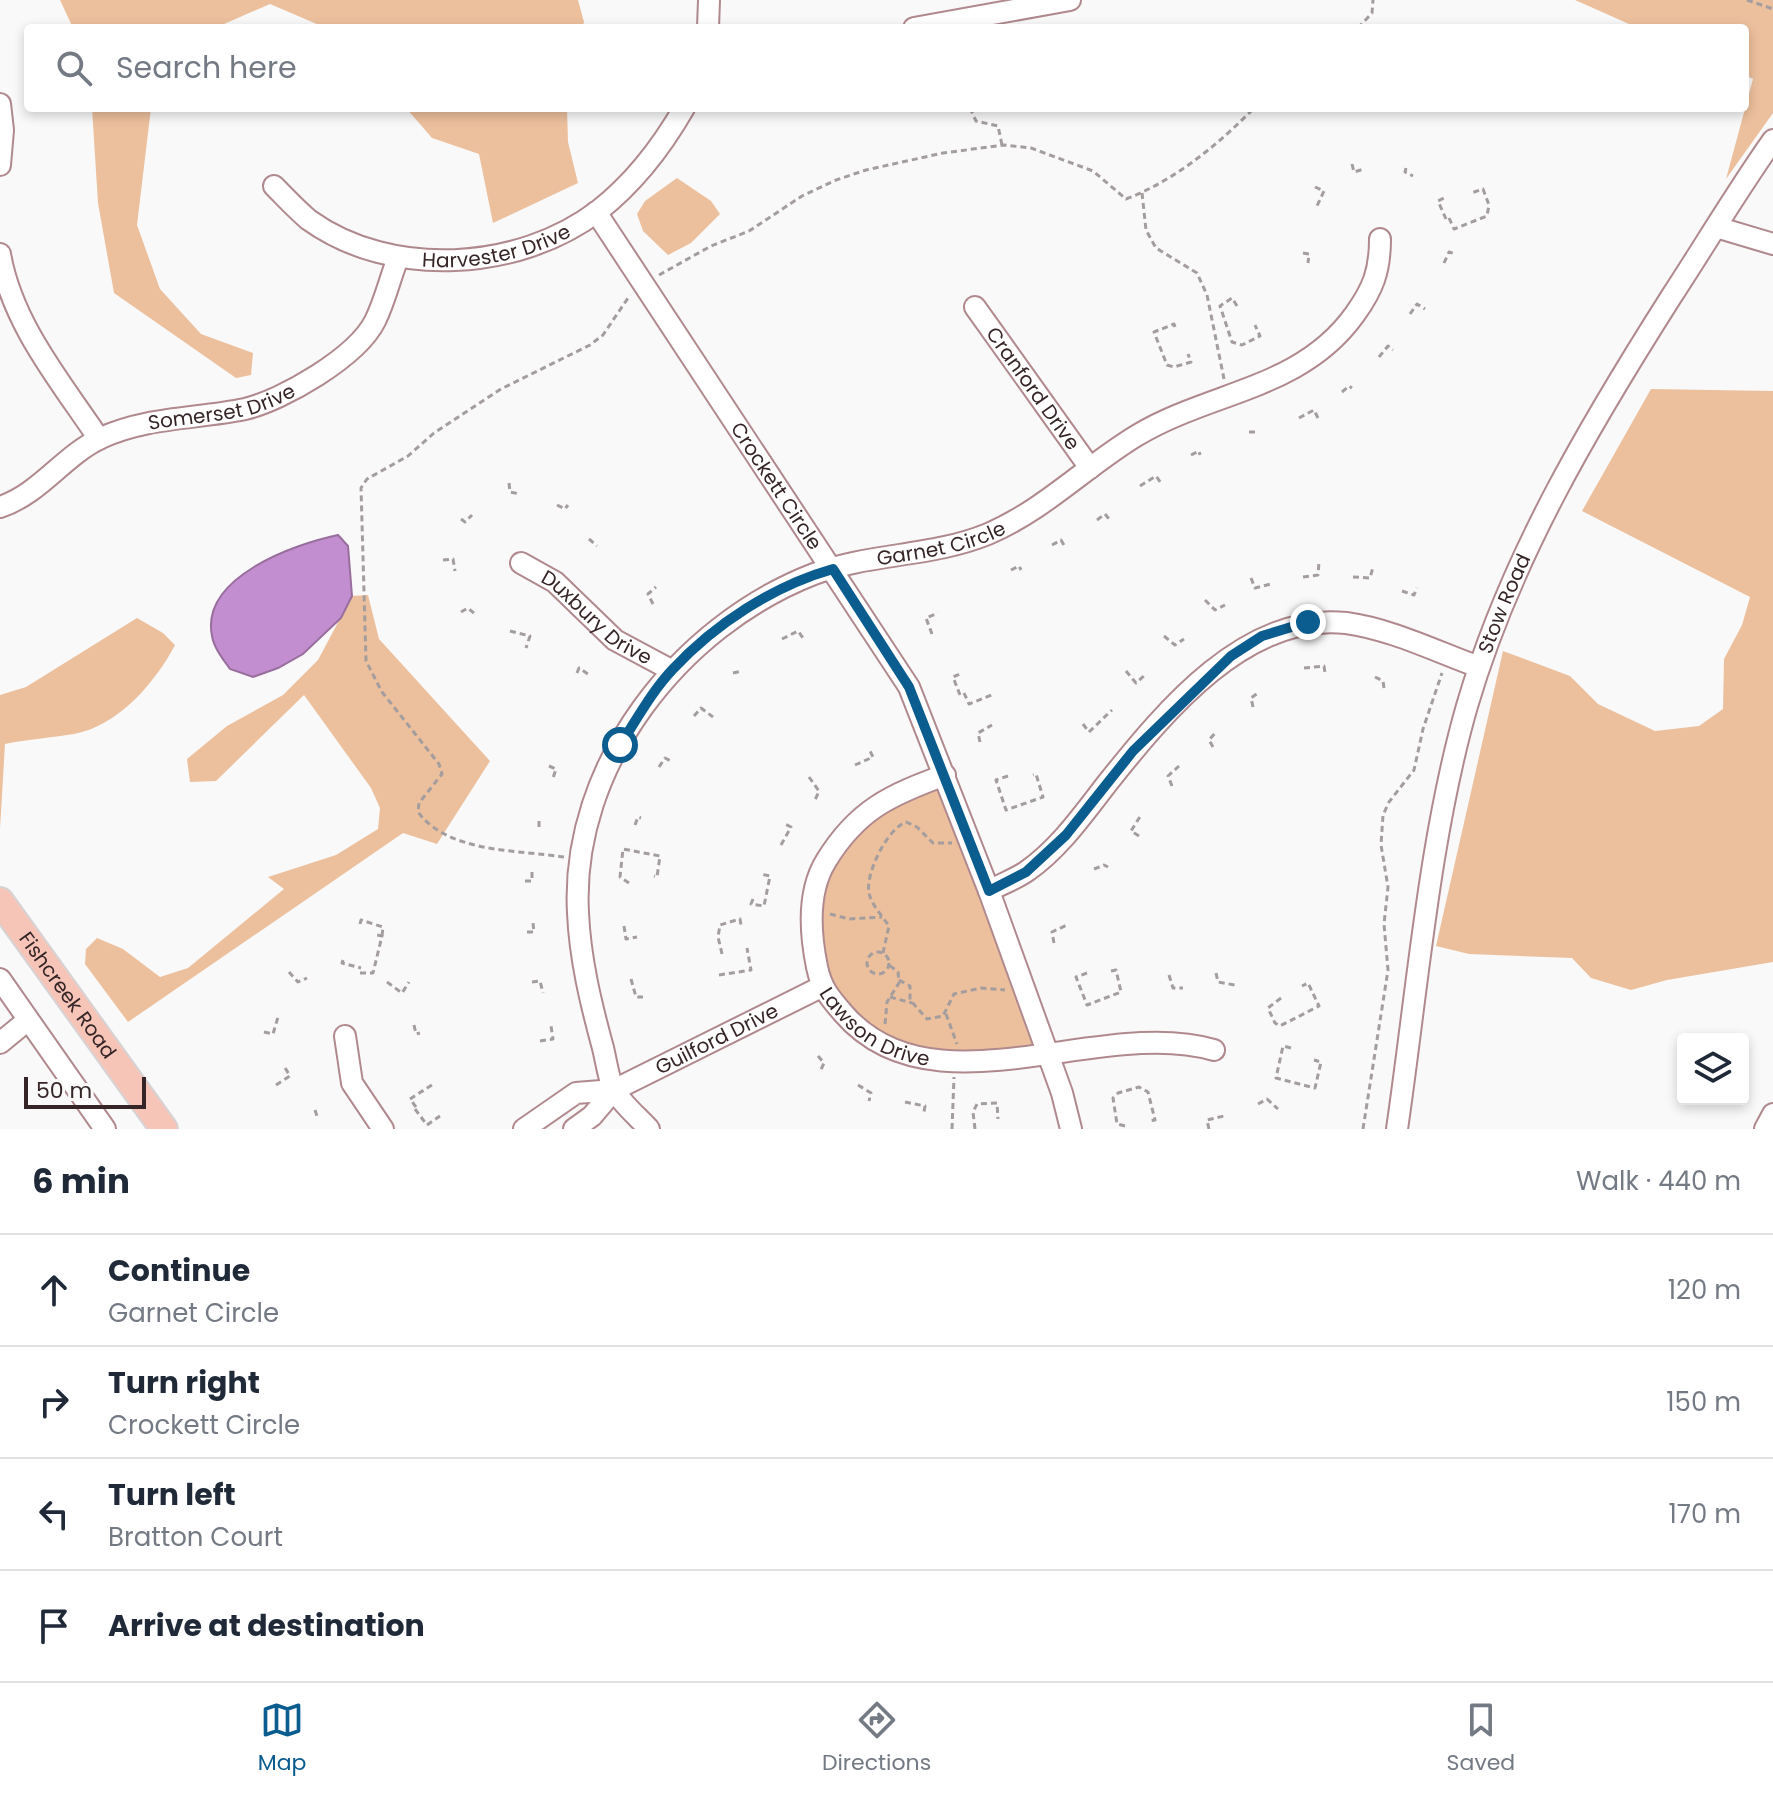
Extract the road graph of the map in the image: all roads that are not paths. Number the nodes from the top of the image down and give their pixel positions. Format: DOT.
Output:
graph roads {
  1 [pos="709,0"];
  2 [pos="1070,0"];
  3 [pos="708,24"];
  4 [pos="936,24"];
  5 [pos="0,104"];
  6 [pos="682,112"];
  7 [pos="1773,140"];
  8 [pos="0,165"];
  9 [pos="274,186"];
  10 [pos="596,212"];
  11 [pos="1716,227"];
  12 [pos="1380,239"];
  13 [pos="1773,244"];
  14 [pos="0,254"];
  15 [pos="398,258"];
  16 [pos="975,307"];
  17 [pos="99,439"];
  18 [pos="1090,468"];
  19 [pos="0,507"];
  20 [pos="521,563"];
  21 [pos="833,569"];
  22 [pos="1479,667"];
  23 [pos="671,670"];
  24 [pos="945,775"];
  25 [pos="989,891"];
  26 [pos="0,901"];
  27 [pos="1,981"];
  28 [pos="821,987"];
  29 [pos="28,1020"];
  30 [pos="345,1036"];
  31 [pos="0,1043"];
  32 [pos="1214,1050"];
  33 [pos="1047,1053"];
  34 [pos="614,1090"];
  35 [pos="1773,1114"];
  36 [pos="105,1129"];
  37 [pos="164,1129"];
  38 [pos="383,1129"];
  39 [pos="524,1129"];
  40 [pos="574,1129"];
  41 [pos="649,1129"];
  42 [pos="1071,1129"];
  43 [pos="1397,1129"];
  44 [pos="1765,1129"];
  1 -- 3 [label="street"];
  2 -- 4 [label="street"];
  5 -- 8 [label="street"];
  6 -- 10 [label="street, Harvester Drive"];
  7 -- 11 [label="street, Stow Road"];
  9 -- 15 [label="street, Harvester Drive"];
  10 -- 15 [label="street, Harvester Drive"];
  10 -- 21 [label="street, Crockett Circle"];
  11 -- 13 [label="street"];
  11 -- 22 [label="street, Stow Road"];
  12 -- 18 [label="street, Garnet Circle"];
  14 -- 17 [label="street"];
  15 -- 17 [label="street, Somerset Drive"];
  16 -- 18 [label="street, Cranford Drive"];
  17 -- 19 [label="street, Somerset Drive"];
  18 -- 21 [label="street, Garnet Circle"];
  20 -- 23 [label="street, Duxbury Drive"];
  21 -- 23 [label="street, Garnet Circle"];
  21 -- 24 [label="street, Crockett Circle"];
  22 -- 25 [label="street"];
  22 -- 43 [label="street, Stow Road"];
  23 -- 34 [label="street, Garnet Circle"];
  24 -- 25 [label="street, Crockett Circle"];
  24 -- 28 [label="street, Lawson Drive"];
  25 -- 33 [label="street, Crockett Circle"];
  26 -- 37 [label="main road, Fishcreek Road"];
  27 -- 29 [label="street"];
  28 -- 33 [label="street, Lawson Drive"];
  28 -- 34 [label="street, Guilford Drive"];
  29 -- 31 [label="street"];
  29 -- 36 [label="street"];
  30 -- 38 [label="street"];
  32 -- 33 [label="street, Lawson Drive"];
  33 -- 42 [label="street, Crockett Circle"];
  34 -- 39 [label="street, Guilford Drive"];
  34 -- 40 [label="street, Guilford Drive"];
  34 -- 41 [label="street, Garnet Circle"];
  35 -- 44 [label="street"];
}
